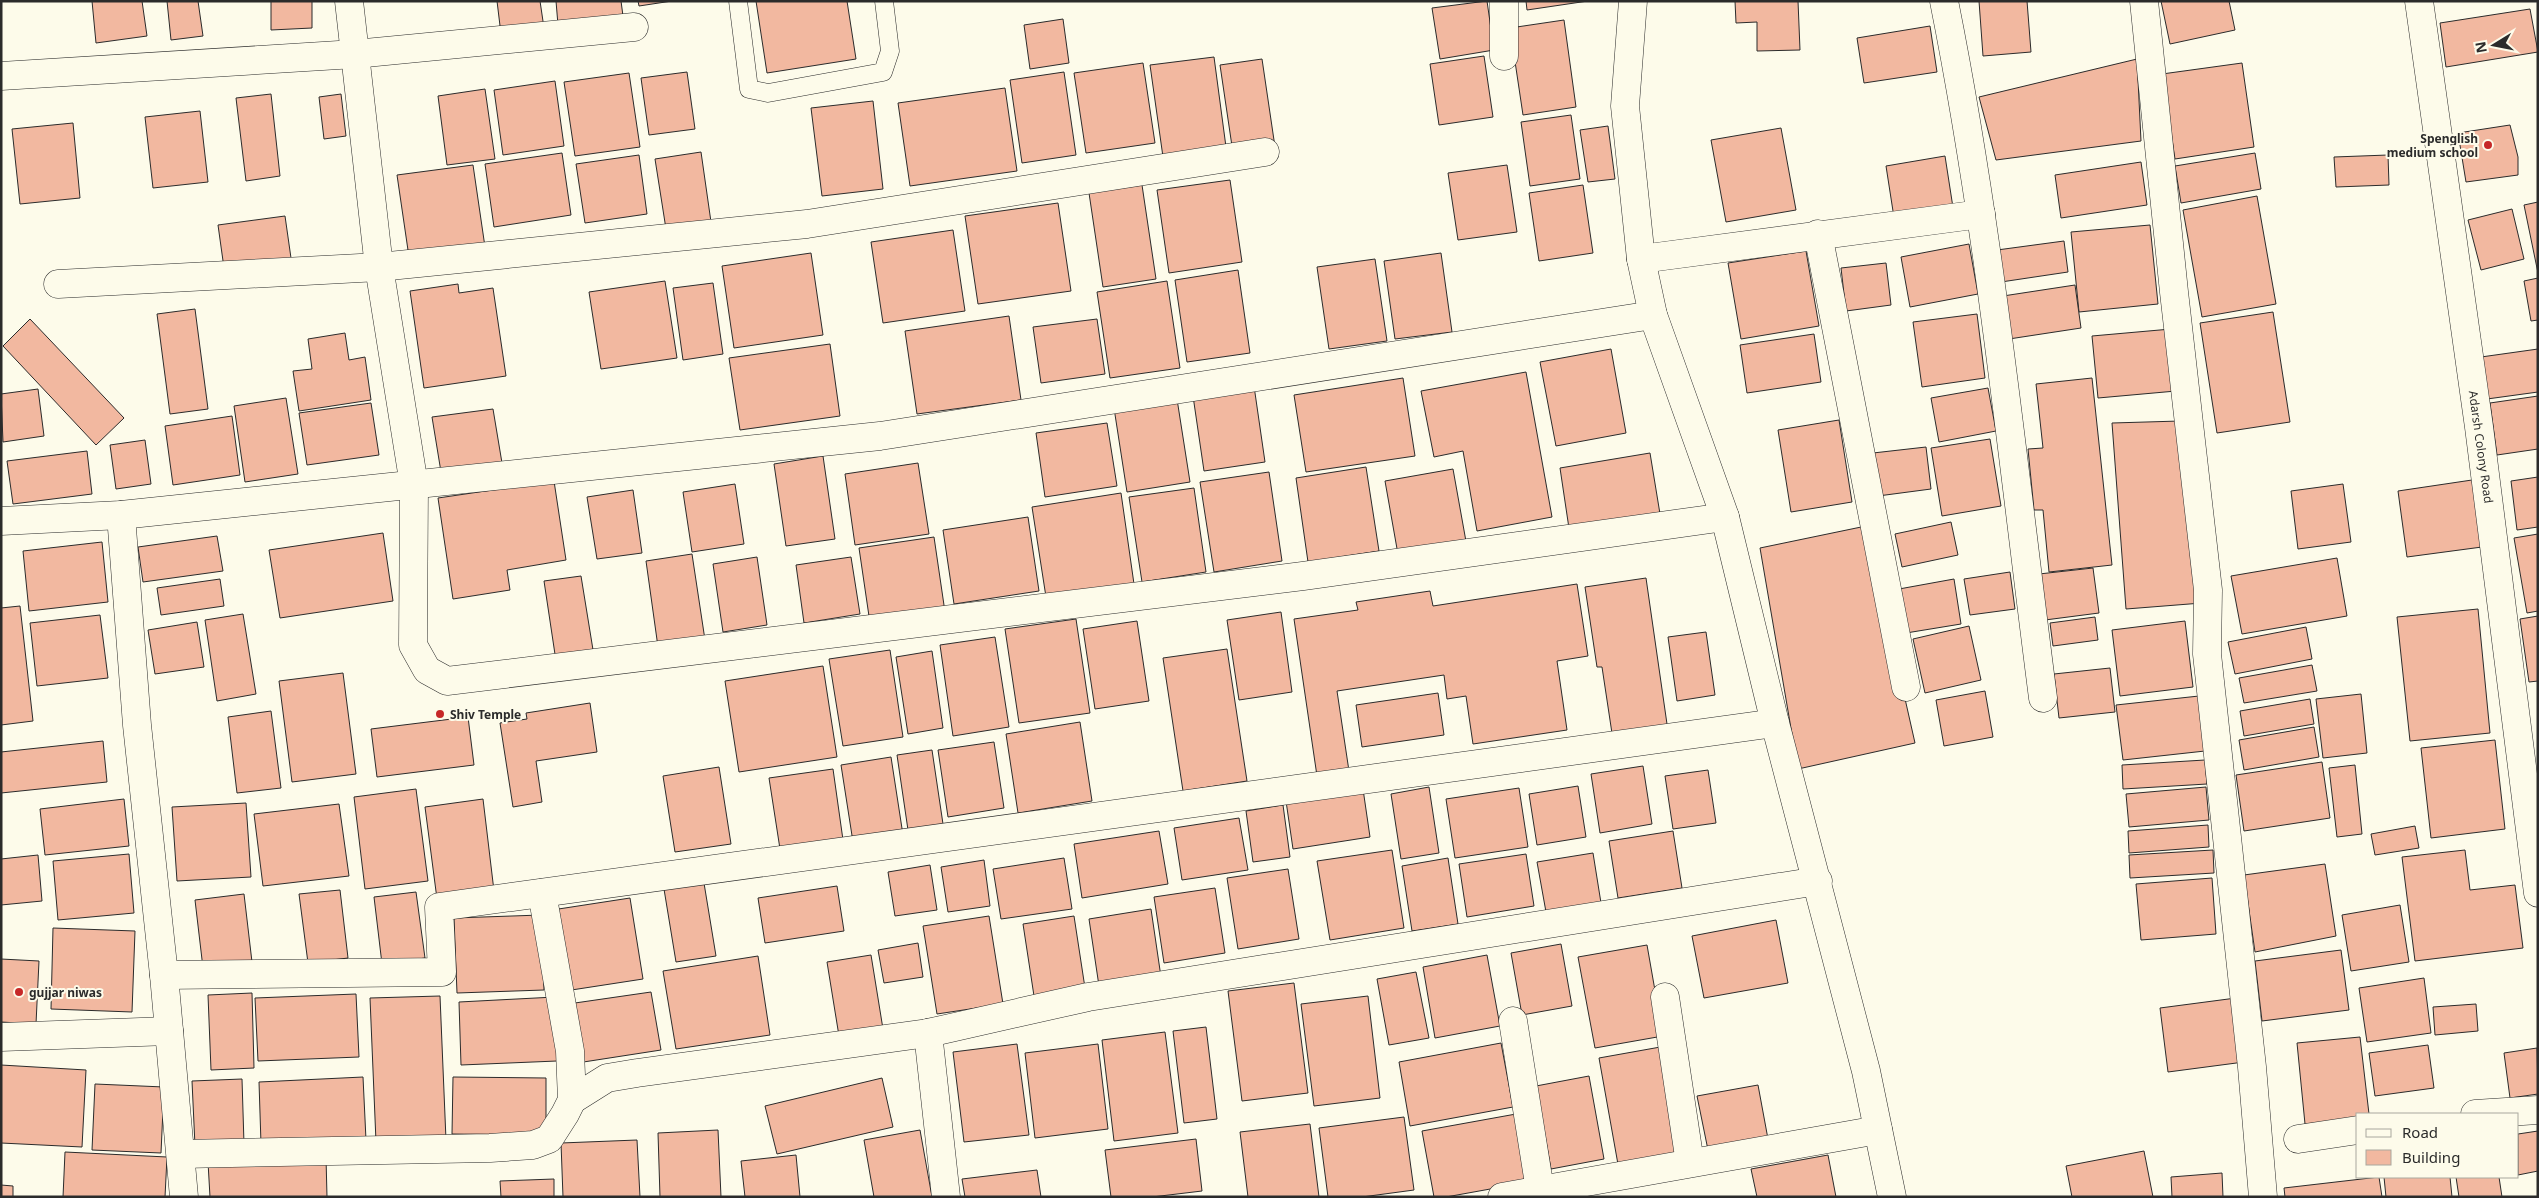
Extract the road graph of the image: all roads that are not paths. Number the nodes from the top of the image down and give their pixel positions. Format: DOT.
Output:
graph roads {
  1 [pos="350,1"];
  2 [pos="738,1"];
  3 [pos="884,1"];
  4 [pos="1504,1"];
  5 [pos="1633,1"];
  6 [pos="1944,1"];
  7 [pos="2144,1"];
  8 [pos="2419,1"];
  9 [pos="634,27"];
  10 [pos="355,54"];
  11 [pos="1504,56"];
  12 [pos="1,76"];
  13 [pos="1265,152"];
  14 [pos="1981,214"];
  15 [pos="1818,234"];
  16 [pos="1640,258"];
  17 [pos="379,267"];
  18 [pos="58,284"];
  19 [pos="1653,315"];
  20 [pos="414,485"];
  21 [pos="121,515"];
  22 [pos="1725,517"];
  23 [pos="1,521"];
  24 [pos="1906,687"];
  25 [pos="2043,698"];
  26 [pos="1775,723"];
  27 [pos="1818,880"];
  28 [pos="542,893"];
  29 [pos="2538,893"];
  30 [pos="164,975"];
  31 [pos="1665,997"];
  32 [pos="1513,1021"];
  33 [pos="169,1030"];
  34 [pos="928,1033"];
  35 [pos="1,1037"];
  36 [pos="572,1100"];
  37 [pos="2538,1110"];
  38 [pos="2490,1113"];
  39 [pos="1878,1130"];
  40 [pos="2356,1130"];
  41 [pos="2298,1139"];
  42 [pos="180,1154"];
  43 [pos="1690,1163"];
  44 [pos="1540,1190"];
  45 [pos="184,1197"];
  46 [pos="946,1197"];
  47 [pos="1502,1197"];
  48 [pos="1892,1197"];
  49 [pos="2263,1197"];
  1 -- 10 [label="street"];
  2 -- 3 [label="lane"];
  4 -- 11 [label="street"];
  5 -- 16 [label="street"];
  6 -- 14 [label="street"];
  7 -- 49 [label="street"];
  8 -- 29 [label="street, Adarsh Colony Road"];
  9 -- 10 [label="street"];
  10 -- 12 [label="street"];
  10 -- 17 [label="street"];
  13 -- 17 [label="street"];
  14 -- 15 [label="street"];
  14 -- 25 [label="street"];
  15 -- 16 [label="street"];
  15 -- 24 [label="street"];
  16 -- 19 [label="street"];
  17 -- 18 [label="street"];
  17 -- 20 [label="street"];
  19 -- 20 [label="street"];
  19 -- 22 [label="street"];
  20 -- 21 [label="street"];
  20 -- 22 [label="street"];
  21 -- 23 [label="street"];
  21 -- 30 [label="street"];
  22 -- 26 [label="street"];
  26 -- 27 [label="street"];
  26 -- 28 [label="street"];
  27 -- 34 [label="street"];
  27 -- 39 [label="street"];
  28 -- 30 [label="street"];
  28 -- 36 [label="street"];
  30 -- 33 [label="street"];
  31 -- 43 [label="street"];
  32 -- 44 [label="street"];
  33 -- 35 [label="street"];
  33 -- 42 [label="street"];
  34 -- 36 [label="street"];
  34 -- 46 [label="street"];
  36 -- 42 [label="street"];
  37 -- 38 [label="street"];
  39 -- 43 [label="street"];
  39 -- 48 [label="street"];
  40 -- 41 [label="street"];
  42 -- 45 [label="street"];
  43 -- 44 [label="street"];
  44 -- 47 [label="street"];
}
